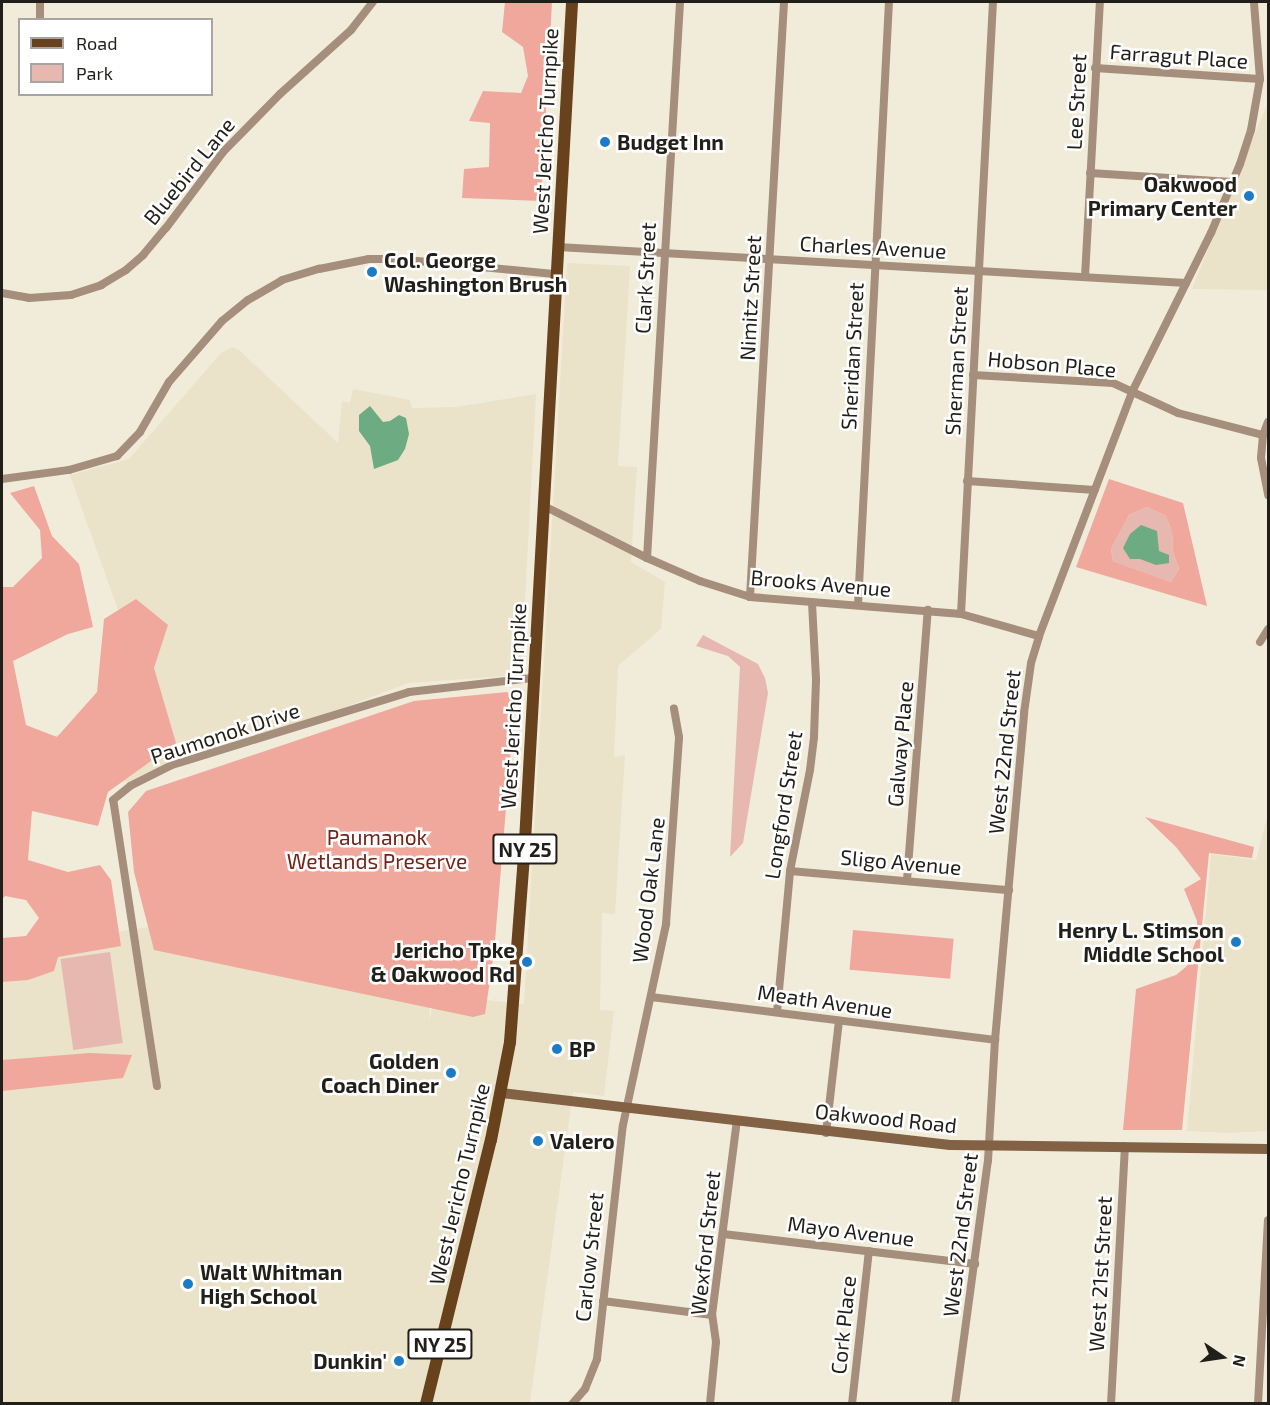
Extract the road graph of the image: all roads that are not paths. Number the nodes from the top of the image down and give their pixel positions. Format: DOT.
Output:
graph roads {
  1 [pos="40,2"];
  2 [pos="373,2"];
  3 [pos="572,2"];
  4 [pos="680,2"];
  5 [pos="784,2"];
  6 [pos="889,2"];
  7 [pos="993,2"];
  8 [pos="1100,2"];
  9 [pos="1254,2"];
  10 [pos="40,18"];
  11 [pos="1095,68"];
  12 [pos="1260,79"];
  13 [pos="1090,172"];
  14 [pos="1232,182"];
  15 [pos="558,247"];
  16 [pos="665,253"];
  17 [pos="770,260"];
  18 [pos="874,266"];
  19 [pos="979,271"];
  20 [pos="556,274"];
  21 [pos="1085,277"];
  22 [pos="1186,283"];
  23 [pos="2,293"];
  24 [pos="973,375"];
  25 [pos="1132,392"];
  26 [pos="1269,422"];
  27 [pos="1263,435"];
  28 [pos="2,479"];
  29 [pos="967,481"];
  30 [pos="1095,490"];
  31 [pos="1269,495"];
  32 [pos="544,506"];
  33 [pos="647,558"];
  34 [pos="750,597"];
  35 [pos="812,603"];
  36 [pos="858,605"];
  37 [pos="928,610"];
  38 [pos="961,614"];
  39 [pos="1269,630"];
  40 [pos="1039,636"];
  41 [pos="1260,642"];
  42 [pos="532,678"];
  43 [pos="674,708"];
  44 [pos="790,871"];
  45 [pos="907,880"];
  46 [pos="1009,890"];
  47 [pos="651,997"];
  48 [pos="777,1012"];
  49 [pos="839,1021"];
  50 [pos="995,1040"];
  51 [pos="157,1086"];
  52 [pos="501,1093"];
  53 [pos="627,1109"];
  54 [pos="737,1121"];
  55 [pos="826,1132"];
  56 [pos="989,1146"];
  57 [pos="1125,1146"];
  58 [pos="1269,1149"];
  59 [pos="1269,1220"];
  60 [pos="723,1234"];
  61 [pos="869,1251"];
  62 [pos="975,1264"];
  63 [pos="603,1301"];
  64 [pos="712,1315"];
  65 [pos="426,1404"];
  66 [pos="572,1404"];
  67 [pos="710,1404"];
  68 [pos="852,1404"];
  69 [pos="955,1404"];
  70 [pos="1111,1404"];
  71 [pos="1258,1404"];
  1 -- 10 [label="street"];
  2 -- 23 [label="street, Bluebird Lane"];
  3 -- 15 [label="main road, West Jericho Turnpike / NY 25"];
  4 -- 16 [label="street, Clark Street"];
  5 -- 17 [label="street, Nimitz Street"];
  6 -- 18 [label="street, Sheridan Street"];
  7 -- 19 [label="street, Sherman Street"];
  8 -- 11 [label="street, Lee Street"];
  9 -- 12 [label="street, West 22nd Street"];
  11 -- 12 [label="street, Farragut Place"];
  11 -- 13 [label="street, Lee Street"];
  12 -- 14 [label="street, West 22nd Street"];
  13 -- 14 [label="street"];
  13 -- 21 [label="street, Lee Street"];
  14 -- 22 [label="street, West 22nd Street"];
  15 -- 16 [label="street, Charles Avenue"];
  15 -- 20 [label="main road, West Jericho Turnpike / NY 25"];
  16 -- 17 [label="street, Charles Avenue"];
  16 -- 33 [label="street, Clark Street"];
  17 -- 18 [label="street, Charles Avenue"];
  17 -- 34 [label="street, Nimitz Street"];
  18 -- 19 [label="street, Charles Avenue"];
  18 -- 36 [label="street, Sheridan Street"];
  19 -- 21 [label="street, Charles Avenue"];
  19 -- 24 [label="street, Sherman Street"];
  20 -- 28 [label="street"];
  20 -- 32 [label="main road, West Jericho Turnpike / NY 25"];
  21 -- 22 [label="street, Charles Avenue"];
  22 -- 25 [label="street, West 22nd Street"];
  24 -- 25 [label="street, Hobson Place"];
  24 -- 29 [label="street, Sherman Street"];
  25 -- 27 [label="street, Hobson Place"];
  25 -- 30 [label="street, West 22nd Street"];
  26 -- 27 [label="street"];
  27 -- 31 [label="street"];
  29 -- 30 [label="street"];
  29 -- 38 [label="street, Sherman Street"];
  30 -- 40 [label="street, West 22nd Street"];
  32 -- 33 [label="street, Brooks Avenue"];
  32 -- 42 [label="main road, West Jericho Turnpike / NY 25"];
  33 -- 34 [label="street, Brooks Avenue"];
  34 -- 35 [label="street, Brooks Avenue"];
  35 -- 36 [label="street, Brooks Avenue"];
  35 -- 44 [label="street, Longford Street"];
  36 -- 37 [label="street, Brooks Avenue"];
  37 -- 38 [label="street, Brooks Avenue"];
  37 -- 45 [label="street, Galway Place"];
  38 -- 40 [label="street, Brooks Avenue"];
  39 -- 41 [label="street"];
  40 -- 46 [label="street, West 22nd Street"];
  42 -- 51 [label="street, Paumonok Drive"];
  42 -- 52 [label="main road, West Jericho Turnpike / NY 25"];
  43 -- 47 [label="street, Wood Oak Lane"];
  44 -- 45 [label="street, Sligo Avenue"];
  44 -- 48 [label="street, Longford Street"];
  45 -- 46 [label="street, Sligo Avenue"];
  46 -- 50 [label="street, West 22nd Street"];
  47 -- 48 [label="street, Meath Avenue"];
  47 -- 53 [label="street, Wood Oak Lane"];
  48 -- 49 [label="street, Meath Avenue"];
  49 -- 50 [label="street, Meath Avenue"];
  49 -- 55 [label="street"];
  50 -- 56 [label="street, West 22nd Street"];
  52 -- 53 [label="main road, Oakwood Road"];
  52 -- 65 [label="main road, West Jericho Turnpike / NY 25"];
  53 -- 54 [label="main road, Oakwood Road"];
  53 -- 63 [label="street, Carlow Street"];
  54 -- 55 [label="main road, Oakwood Road"];
  54 -- 60 [label="street, Wexford Street"];
  55 -- 56 [label="main road, Oakwood Road"];
  56 -- 57 [label="main road, Oakwood Road"];
  56 -- 62 [label="street, West 22nd Street"];
  57 -- 58 [label="main road, Oakwood Road"];
  57 -- 70 [label="street, West 21st Street"];
  59 -- 71 [label="street"];
  60 -- 61 [label="street, Mayo Avenue"];
  60 -- 64 [label="street, Wexford Street"];
  61 -- 62 [label="street, Mayo Avenue"];
  61 -- 68 [label="street, Cork Place"];
  62 -- 69 [label="street, West 22nd Street"];
  63 -- 64 [label="street"];
  63 -- 66 [label="street, Carlow Street"];
  64 -- 67 [label="street, Wexford Street"];
}
